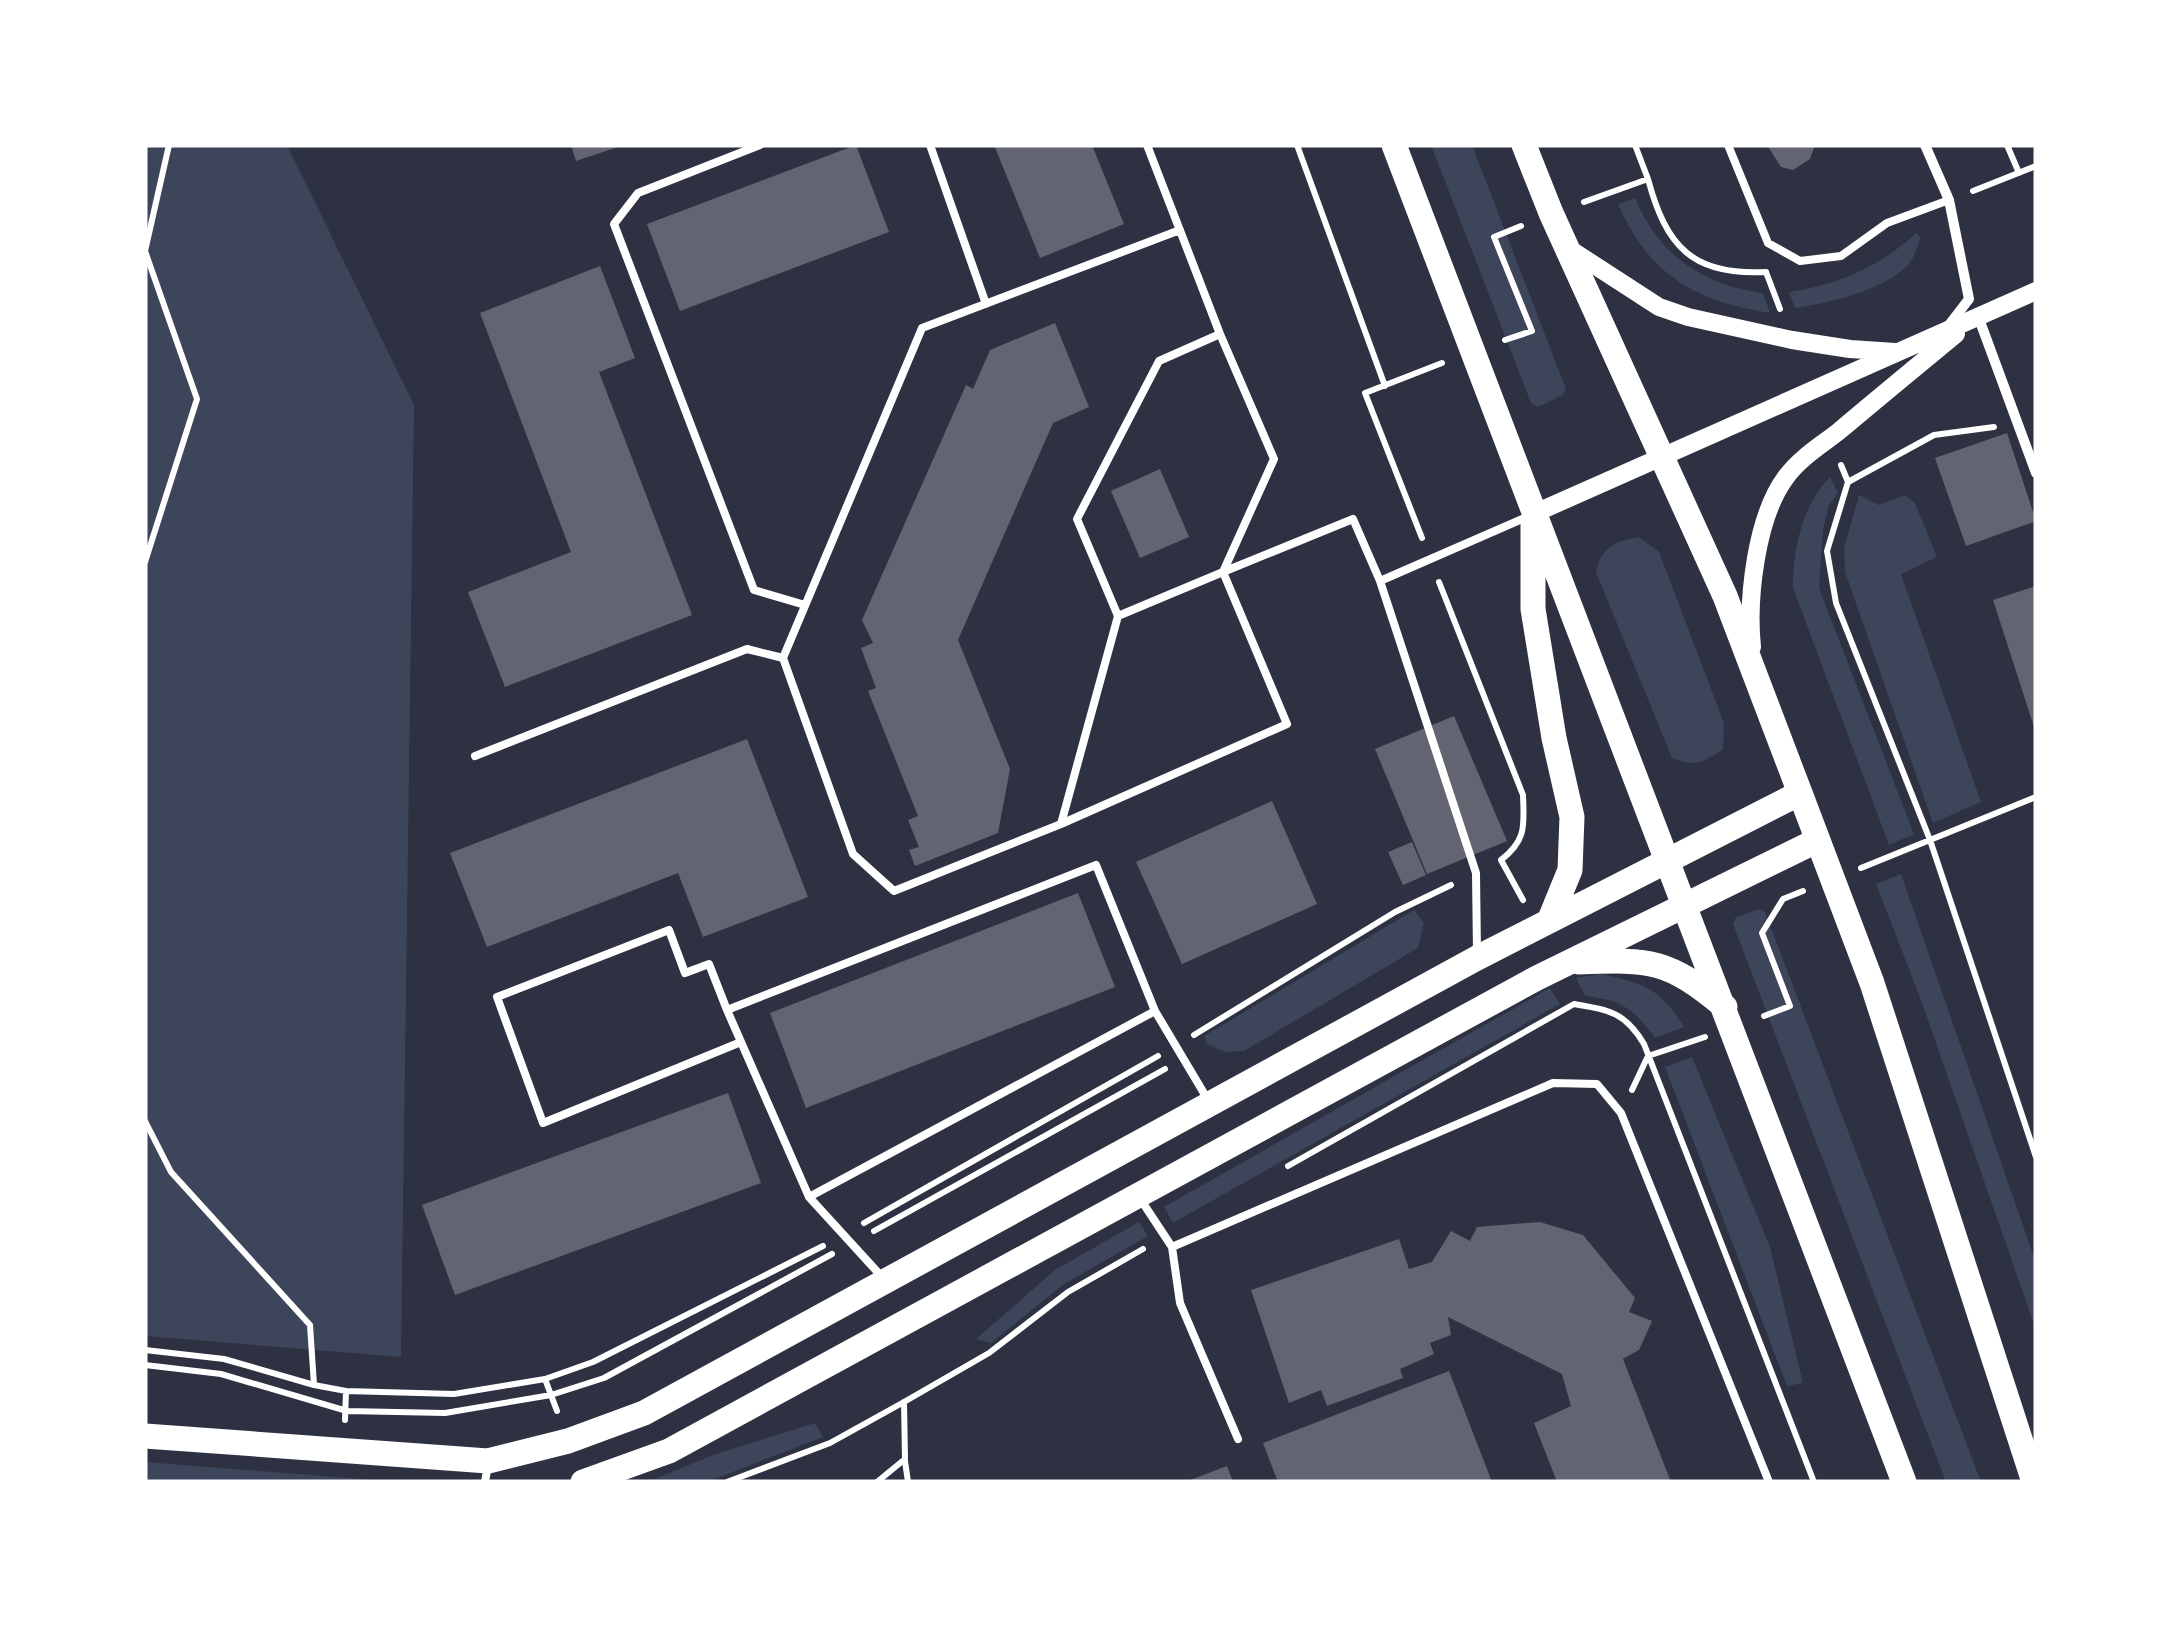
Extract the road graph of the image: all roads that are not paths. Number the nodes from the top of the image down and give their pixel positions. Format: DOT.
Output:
graph roads {
  1 [pos="760,145"];
  2 [pos="930,145"];
  3 [pos="1147,145"];
  4 [pos="1394,145"];
  5 [pos="1524,145"];
  6 [pos="1728,145"];
  7 [pos="1926,145"];
  8 [pos="1949,200"];
  9 [pos="1180,230"];
  10 [pos="1566,247"];
  11 [pos="2036,291"];
  12 [pos="986,304"];
  13 [pos="1978,316"];
  14 [pos="1943,333"];
  15 [pos="1220,334"];
  16 [pos="1900,352"];
  17 [pos="1662,458"];
  18 [pos="2036,473"];
  19 [pos="1534,514"];
  20 [pos="1223,572"];
  21 [pos="1380,581"];
  22 [pos="805,606"];
  23 [pos="1118,616"];
  24 [pos="782,658"];
  25 [pos="1756,678"];
  26 [pos="475,756"];
  27 [pos="1800,793"];
  28 [pos="1061,824"];
  29 [pos="1818,840"];
  30 [pos="1670,857"];
  31 [pos="1688,904"];
  32 [pos="1543,923"];
  33 [pos="1477,958"];
  34 [pos="1563,966"];
  35 [pos="728,1010"];
  36 [pos="1154,1011"];
  37 [pos="1731,1018"];
  38 [pos="742,1042"];
  39 [pos="1210,1105"];
  40 [pos="810,1196"];
  41 [pos="1138,1196"];
  42 [pos="1172,1248"];
  43 [pos="886,1281"];
  44 [pos="145,1436"];
  45 [pos="1238,1439"];
  46 [pos="487,1471"];
  47 [pos="582,1482"];
  48 [pos="1768,1482"];
  49 [pos="1904,1482"];
  50 [pos="2034,1482"];
  1 -- 22 [label="lane"];
  2 -- 12 [label="lane"];
  3 -- 9 [label="lane"];
  4 -- 19 [label="main road"];
  5 -- 10 [label="main road"];
  6 -- 8 [label="lane"];
  7 -- 8 [label="street"];
  8 -- 14 [label="street"];
  9 -- 12 [label="lane"];
  9 -- 15 [label="lane"];
  10 -- 16 [label="street"];
  10 -- 17 [label="main road"];
  11 -- 13 [label="street"];
  12 -- 22 [label="lane"];
  13 -- 14 [label="street"];
  13 -- 18 [label="street"];
  13 -- 25 [label="street"];
  14 -- 16 [label="street"];
  15 -- 20 [label="lane"];
  15 -- 23 [label="lane"];
  16 -- 17 [label="street"];
  17 -- 19 [label="street"];
  17 -- 25 [label="main road"];
  19 -- 21 [label="lane"];
  19 -- 30 [label="main road"];
  19 -- 32 [label="main road"];
  20 -- 21 [label="lane"];
  20 -- 23 [label="lane"];
  20 -- 28 [label="lane"];
  21 -- 33 [label="lane"];
  22 -- 24 [label="lane"];
  23 -- 28 [label="lane"];
  24 -- 26 [label="lane"];
  24 -- 28 [label="lane"];
  25 -- 27 [label="main road"];
  27 -- 29 [label="main road"];
  27 -- 30 [label="main road"];
  29 -- 31 [label="main road"];
  29 -- 50 [label="main road"];
  30 -- 31 [label="main road"];
  30 -- 32 [label="main road"];
  31 -- 34 [label="main road"];
  31 -- 37 [label="main road"];
  32 -- 33 [label="main road"];
  33 -- 39 [label="main road"];
  34 -- 37 [label="main road"];
  34 -- 41 [label="main road"];
  35 -- 36 [label="lane"];
  35 -- 38 [label="lane"];
  35 -- 38 [label="lane"];
  36 -- 39 [label="lane"];
  36 -- 40 [label="lane"];
  37 -- 49 [label="main road"];
  38 -- 40 [label="lane"];
  39 -- 43 [label="main road"];
  40 -- 43 [label="lane"];
  41 -- 42 [label="lane"];
  41 -- 47 [label="main road"];
  42 -- 45 [label="lane"];
  42 -- 48 [label="lane"];
  43 -- 46 [label="main road"];
  44 -- 46 [label="main road"];
}
